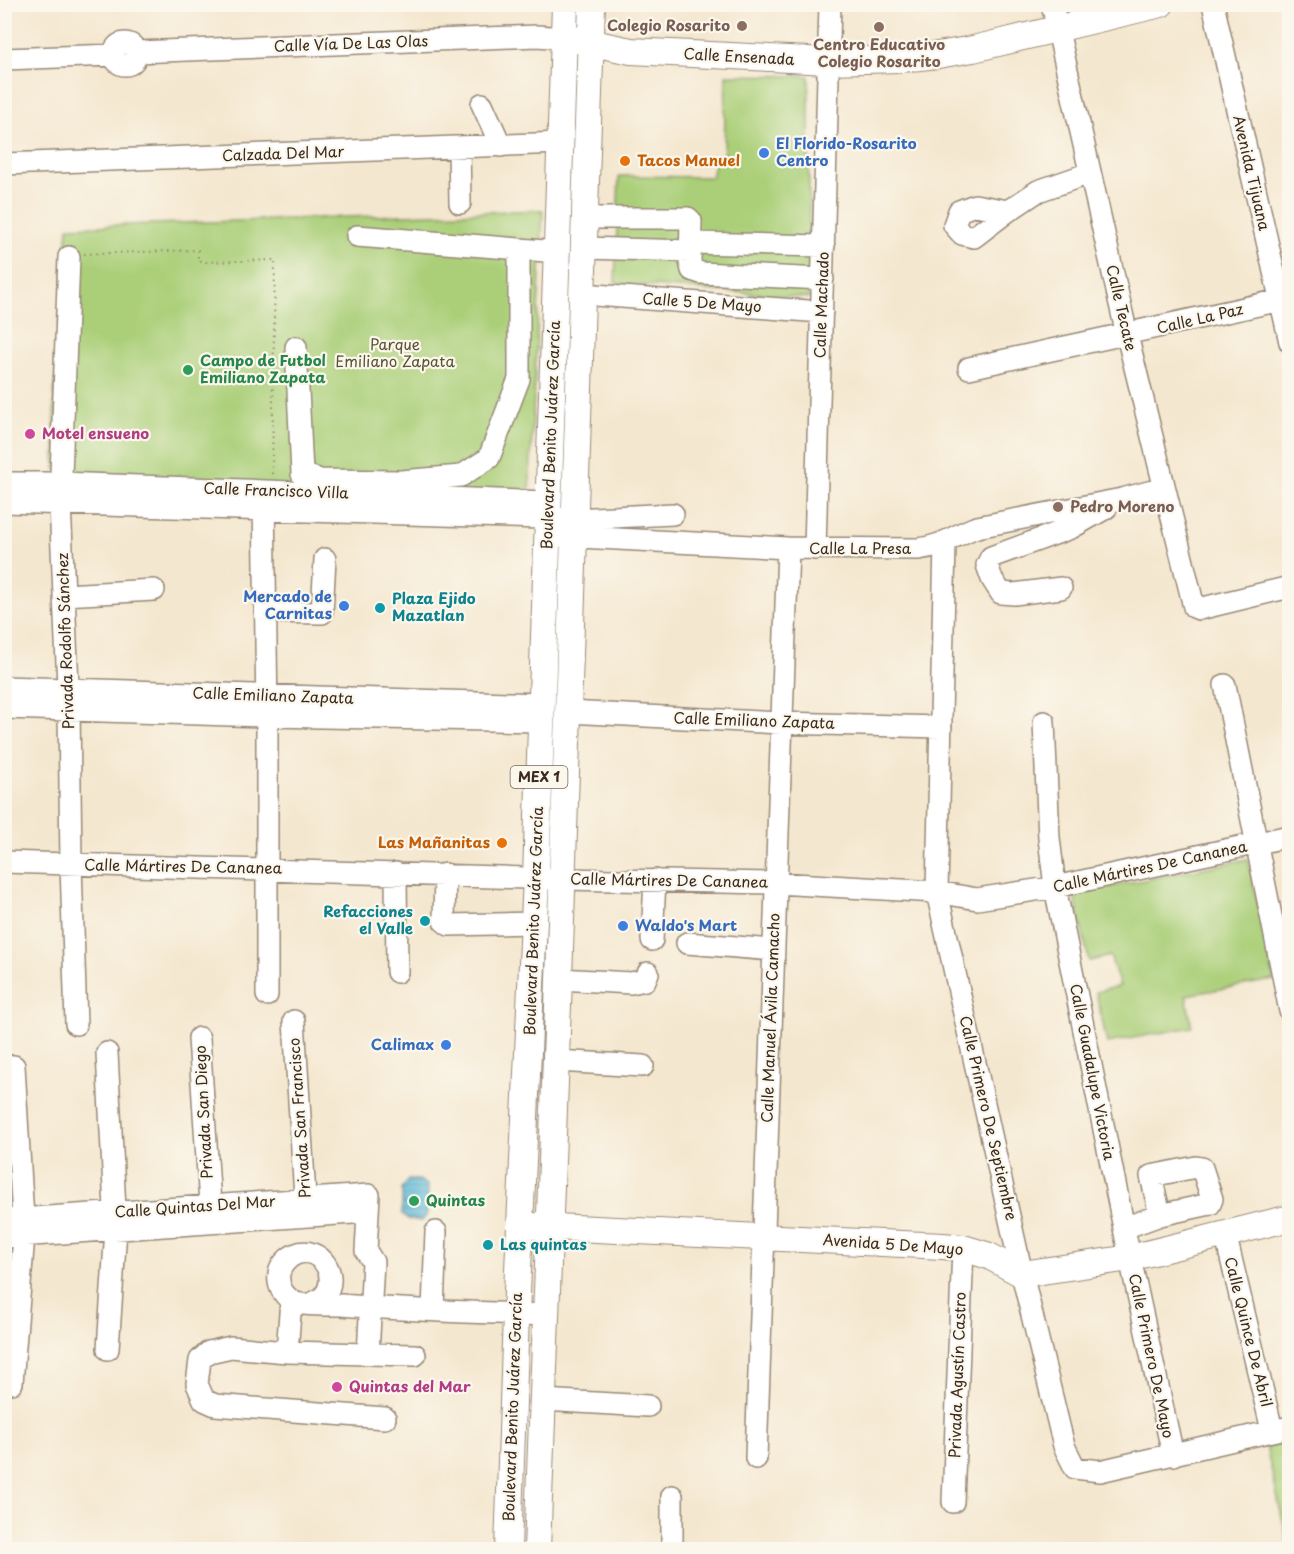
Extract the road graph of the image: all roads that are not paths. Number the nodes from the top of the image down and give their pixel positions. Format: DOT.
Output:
graph roads {
  1 [pos="565,4"];
  2 [pos="591,4"];
  3 [pos="830,4"];
  4 [pos="1161,4"];
  5 [pos="1213,4"];
  6 [pos="1054,17"];
  7 [pos="564,38"];
  8 [pos="590,42"];
  9 [pos="4,59"];
  10 [pos="828,61"];
  11 [pos="482,104"];
  12 [pos="561,143"];
  13 [pos="501,146"];
  14 [pos="459,147"];
  15 [pos="4,164"];
  16 [pos="1090,173"];
  17 [pos="460,203"];
  18 [pos="1008,211"];
  19 [pos="585,218"];
  20 [pos="357,236"];
  21 [pos="824,246"];
  22 [pos="691,247"];
  23 [pos="584,248"];
  24 [pos="519,249"];
  25 [pos="558,252"];
  26 [pos="76,256"];
  27 [pos="823,279"];
  28 [pos="582,294"];
  29 [pos="1285,299"];
  30 [pos="822,312"];
  31 [pos="1127,335"];
  32 [pos="1290,342"];
  33 [pos="296,347"];
  34 [pos="969,368"];
  35 [pos="4,483"];
  36 [pos="1164,488"];
  37 [pos="266,492"];
  38 [pos="61,493"];
  39 [pos="1122,499"];
  40 [pos="4,502"];
  41 [pos="673,514"];
  42 [pos="548,519"];
  43 [pos="573,528"];
  44 [pos="945,543"];
  45 [pos="788,548"];
  46 [pos="815,549"];
  47 [pos="325,560"];
  48 [pos="1290,587"];
  49 [pos="1061,588"];
  50 [pos="154,590"];
  51 [pos="64,595"];
  52 [pos="265,612"];
  53 [pos="1225,685"];
  54 [pos="4,687"];
  55 [pos="68,699"];
  56 [pos="267,706"];
  57 [pos="4,708"];
  58 [pos="568,712"];
  59 [pos="540,713"];
  60 [pos="1044,722"];
  61 [pos="781,723"];
  62 [pos="941,727"];
  63 [pos="1290,836"];
  64 [pos="1257,844"];
  65 [pos="4,862"];
  66 [pos="71,864"];
  67 [pos="268,869"];
  68 [pos="396,873"];
  69 [pos="445,874"];
  70 [pos="537,877"];
  71 [pos="562,879"];
  72 [pos="655,880"];
  73 [pos="776,883"];
  74 [pos="1055,887"];
  75 [pos="937,892"];
  76 [pos="534,923"];
  77 [pos="652,940"];
  78 [pos="687,943"];
  79 [pos="773,950"];
  80 [pos="397,972"];
  81 [pos="648,973"];
  82 [pos="559,979"];
  83 [pos="267,995"];
  84 [pos="1290,1011"];
  85 [pos="294,1020"];
  86 [pos="76,1024"];
  87 [pos="200,1038"];
  88 [pos="107,1053"];
  89 [pos="556,1060"];
  90 [pos="14,1066"];
  91 [pos="643,1066"];
  92 [pos="305,1208"];
  93 [pos="210,1214"];
  94 [pos="1160,1215"];
  95 [pos="1290,1218"];
  96 [pos="115,1221"];
  97 [pos="522,1226"];
  98 [pos="550,1227"];
  99 [pos="14,1228"];
  100 [pos="1124,1228"];
  101 [pos="436,1232"];
  102 [pos="1225,1233"];
  103 [pos="763,1236"];
  104 [pos="963,1248"];
  105 [pos="1130,1258"];
  106 [pos="1022,1274"];
  107 [pos="291,1300"];
  108 [pos="313,1303"];
  109 [pos="364,1307"];
  110 [pos="433,1310"];
  111 [pos="516,1314"];
  112 [pos="546,1315"];
  113 [pos="108,1348"];
  114 [pos="287,1352"];
  115 [pos="368,1354"];
  116 [pos="415,1355"];
  117 [pos="12,1383"];
  118 [pos="542,1400"];
  119 [pos="648,1406"];
  120 [pos="385,1418"];
  121 [pos="1281,1429"];
  122 [pos="1173,1455"];
  123 [pos="756,1458"];
  124 [pos="672,1497"];
  125 [pos="953,1502"];
  126 [pos="508,1550"];
  127 [pos="537,1550"];
  128 [pos="672,1550"];
  1 -- 7 [label="main road, Boulevard Benito Juárez García / MEX 1"];
  2 -- 8 [label="main road, Boulevard Benito Juárez García / MEX 1"];
  3 -- 10 [label="street, Calle Machado"];
  4 -- 6 [label="main road, Calle Ensenada"];
  5 -- 29 [label="street, Avenida Tijuana"];
  6 -- 10 [label="main road, Calle Ensenada"];
  6 -- 16 [label="street, Calle Tecate"];
  7 -- 8 [label="main road, Calle Ensenada"];
  7 -- 9 [label="street, Calle Vía De Las Olas"];
  7 -- 12 [label="main road, Boulevard Benito Juárez García / MEX 1"];
  8 -- 10 [label="main road, Calle Ensenada"];
  8 -- 19 [label="main road, Boulevard Benito Juárez García / MEX 1"];
  10 -- 21 [label="street, Calle Machado"];
  11 -- 13 [label="street"];
  12 -- 13 [label="street, Calzada Del Mar"];
  12 -- 25 [label="main road, Boulevard Benito Juárez García / MEX 1"];
  13 -- 14 [label="street, Calzada Del Mar"];
  14 -- 15 [label="street, Calzada Del Mar"];
  14 -- 17 [label="street"];
  16 -- 18 [label="street"];
  16 -- 31 [label="street, Calle Tecate"];
  19 -- 22 [label="street"];
  19 -- 23 [label="main road, Boulevard Benito Juárez García / MEX 1"];
  20 -- 24 [label="street"];
  21 -- 22 [label="street"];
  21 -- 27 [label="street, Calle Machado"];
  22 -- 23 [label="street"];
  22 -- 27 [label="street"];
  23 -- 28 [label="main road, Boulevard Benito Juárez García / MEX 1"];
  24 -- 25 [label="street"];
  24 -- 33 [label="street"];
  25 -- 42 [label="main road, Boulevard Benito Juárez García / MEX 1"];
  26 -- 38 [label="street, Privada Rodolfo Sánchez"];
  27 -- 30 [label="street, Calle Machado"];
  28 -- 30 [label="street, Calle 5 De Mayo"];
  28 -- 43 [label="main road, Boulevard Benito Juárez García / MEX 1"];
  29 -- 31 [label="street, Calle La Paz"];
  29 -- 32 [label="street, Avenida Tijuana"];
  30 -- 46 [label="street, Calle Machado"];
  31 -- 34 [label="street, Calle La Paz"];
  31 -- 36 [label="street, Calle Tecate"];
  35 -- 38 [label="street, Calle Francisco Villa"];
  36 -- 39 [label="street, Calle La Presa"];
  36 -- 48 [label="street, Calle Tecate"];
  37 -- 38 [label="street, Calle Francisco Villa"];
  37 -- 42 [label="street, Calle Francisco Villa"];
  37 -- 52 [label="street"];
  38 -- 40 [label="street, Calle Francisco Villa"];
  38 -- 51 [label="street, Privada Rodolfo Sánchez"];
  39 -- 44 [label="street, Calle La Presa"];
  39 -- 49 [label="street"];
  41 -- 43 [label="street"];
  42 -- 43 [label="street, Calle La Presa"];
  42 -- 59 [label="main road, Boulevard Benito Juárez García / MEX 1"];
  43 -- 45 [label="street, Calle La Presa"];
  43 -- 58 [label="main road, Boulevard Benito Juárez García / MEX 1"];
  44 -- 46 [label="street, Calle La Presa"];
  44 -- 62 [label="street, Calle Primero De Septiembre"];
  45 -- 46 [label="street, Calle La Presa"];
  45 -- 61 [label="street, Calle Manuel Ávila Camacho"];
  47 -- 52 [label="street"];
  50 -- 51 [label="street"];
  51 -- 55 [label="street, Privada Rodolfo Sánchez"];
  52 -- 56 [label="street"];
  53 -- 64 [label="street"];
  54 -- 55 [label="street, Calle Emiliano Zapata"];
  55 -- 56 [label="street, Calle Emiliano Zapata"];
  55 -- 57 [label="street, Calle Emiliano Zapata"];
  55 -- 66 [label="street, Privada Rodolfo Sánchez"];
  56 -- 59 [label="street, Calle Emiliano Zapata"];
  56 -- 67 [label="street"];
  58 -- 61 [label="street, Calle Emiliano Zapata"];
  58 -- 71 [label="main road, Boulevard Benito Juárez García / MEX 1"];
  59 -- 70 [label="main road, Boulevard Benito Juárez García / MEX 1"];
  60 -- 74 [label="street, Calle Guadalupe Victoria"];
  61 -- 62 [label="street, Calle Emiliano Zapata"];
  61 -- 73 [label="street, Calle Manuel Ávila Camacho"];
  62 -- 75 [label="street, Calle Primero De Septiembre"];
  63 -- 64 [label="street, Calle Mártires De Cananea"];
  64 -- 74 [label="street, Calle Mártires De Cananea"];
  64 -- 84 [label="street"];
  65 -- 66 [label="street, Calle Mártires De Cananea"];
  66 -- 67 [label="street, Calle Mártires De Cananea"];
  66 -- 86 [label="street, Privada Rodolfo Sánchez"];
  67 -- 68 [label="street, Calle Mártires De Cananea"];
  67 -- 83 [label="street"];
  68 -- 69 [label="street, Calle Mártires De Cananea"];
  68 -- 80 [label="street"];
  69 -- 70 [label="street, Calle Mártires De Cananea"];
  69 -- 76 [label="street"];
  70 -- 71 [label="street, Calle Mártires De Cananea"];
  70 -- 76 [label="main road, Boulevard Benito Juárez García / MEX 1"];
  71 -- 72 [label="street, Calle Mártires De Cananea"];
  71 -- 82 [label="main road, Boulevard Benito Juárez García / MEX 1"];
  72 -- 73 [label="street, Calle Mártires De Cananea"];
  72 -- 77 [label="street"];
  73 -- 75 [label="street, Calle Mártires De Cananea"];
  73 -- 79 [label="street, Calle Manuel Ávila Camacho"];
  74 -- 75 [label="street, Calle Mártires De Cananea"];
  74 -- 100 [label="street, Calle Guadalupe Victoria"];
  75 -- 106 [label="street, Calle Primero De Septiembre"];
  76 -- 97 [label="main road, Boulevard Benito Juárez García / MEX 1"];
  78 -- 79 [label="street"];
  79 -- 103 [label="street, Calle Manuel Ávila Camacho"];
  81 -- 82 [label="street"];
  82 -- 89 [label="main road, Boulevard Benito Juárez García / MEX 1"];
  85 -- 92 [label="street, Privada San Francisco"];
  87 -- 93 [label="street, Privada San Diego"];
  88 -- 96 [label="street"];
  89 -- 91 [label="street"];
  89 -- 98 [label="main road, Boulevard Benito Juárez García / MEX 1"];
  90 -- 99 [label="street"];
  92 -- 93 [label="street, Calle Quintas Del Mar"];
  92 -- 109 [label="street, Calle Quintas Del Mar"];
  93 -- 96 [label="street, Calle Quintas Del Mar"];
  94 -- 100 [label="street"];
  95 -- 102 [label="main road"];
  96 -- 99 [label="street, Calle Quintas Del Mar"];
  96 -- 113 [label="street"];
  97 -- 98 [label="main road, Avenida 5 De Mayo"];
  97 -- 111 [label="main road, Boulevard Benito Juárez García / MEX 1"];
  98 -- 103 [label="main road, Avenida 5 De Mayo"];
  98 -- 112 [label="main road, Boulevard Benito Juárez García / MEX 1"];
  99 -- 117 [label="street"];
  100 -- 105 [label="street, Calle Guadalupe Victoria"];
  101 -- 110 [label="street"];
  102 -- 105 [label="main road"];
  102 -- 121 [label="street, Calle Quince De Abril"];
  103 -- 104 [label="main road, Avenida 5 De Mayo"];
  103 -- 123 [label="street, Calle Manuel Ávila Camacho"];
  104 -- 106 [label="main road, Avenida 5 De Mayo"];
  104 -- 125 [label="street, Privada Agustín Castro"];
  105 -- 106 [label="main road"];
  105 -- 122 [label="street, Calle Primero De Mayo"];
  106 -- 122 [label="street, Calle Primero De Septiembre"];
  107 -- 108 [label="street"];
  107 -- 108 [label="street"];
  107 -- 114 [label="street"];
  108 -- 109 [label="street"];
  109 -- 110 [label="street"];
  109 -- 115 [label="street, Calle Quintas Del Mar"];
  110 -- 111 [label="street"];
  111 -- 112 [label="street"];
  111 -- 126 [label="main road, Boulevard Benito Juárez García / MEX 1"];
  112 -- 118 [label="main road, Boulevard Benito Juárez García / MEX 1"];
  114 -- 115 [label="street"];
  114 -- 120 [label="street"];
  115 -- 116 [label="street"];
  118 -- 119 [label="street"];
  118 -- 127 [label="main road, Boulevard Benito Juárez García / MEX 1"];
  121 -- 122 [label="street, Calle Primero De Septiembre"];
  124 -- 128 [label="street"];
}
